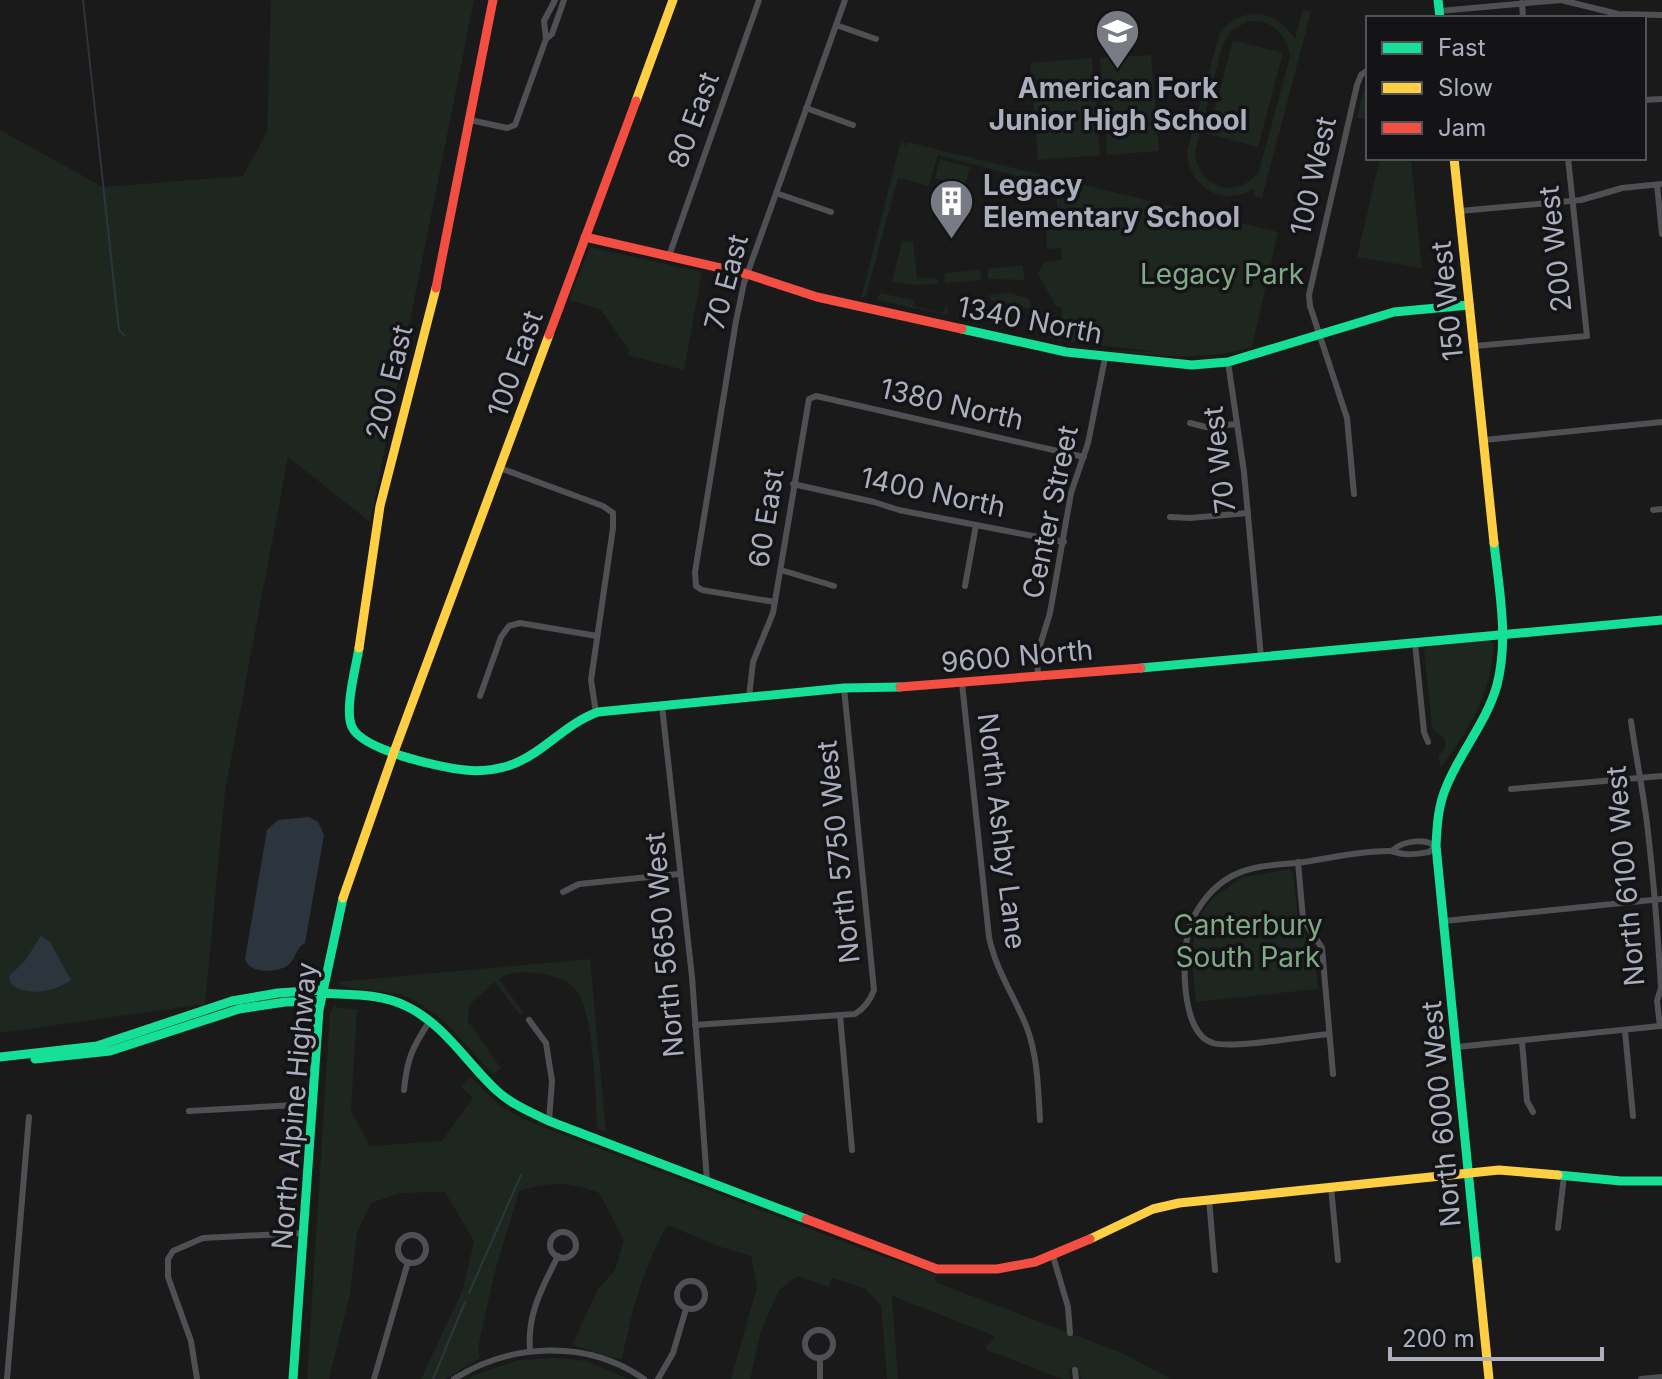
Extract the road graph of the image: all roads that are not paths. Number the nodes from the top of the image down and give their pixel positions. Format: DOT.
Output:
graph roads {
  1 [pos="493,0"];
  2 [pos="555,0"];
  3 [pos="564,0"];
  4 [pos="673,0"];
  5 [pos="759,0"];
  6 [pos="845,0"];
  7 [pos="1438,0"];
  8 [pos="1589,2"];
  9 [pos="1522,3"];
  10 [pos="1440,15"];
  11 [pos="1662,15"];
  12 [pos="1523,16"];
  13 [pos="836,25"];
  14 [pos="546,39"];
  15 [pos="876,39"];
  16 [pos="1364,72"];
  17 [pos="806,108"];
  18 [pos="470,120"];
  19 [pos="853,125"];
  20 [pos="1454,160"];
  21 [pos="1568,160"];
  22 [pos="1660,184"];
  23 [pos="776,193"];
  24 [pos="1573,201"];
  25 [pos="1460,211"];
  26 [pos="831,212"];
  27 [pos="1662,234"];
  28 [pos="585,237"];
  29 [pos="669,256"];
  30 [pos="747,274"];
  31 [pos="1469,305"];
  32 [pos="1320,334"];
  33 [pos="1474,346"];
  34 [pos="1105,358"];
  35 [pos="1228,362"];
  36 [pos="809,399"];
  37 [pos="1662,422"];
  38 [pos="1190,423"];
  39 [pos="1237,424"];
  40 [pos="1484,440"];
  41 [pos="1084,457"];
  42 [pos="500,468"];
  43 [pos="793,484"];
  44 [pos="1354,494"];
  45 [pos="1662,509"];
  46 [pos="1653,510"];
  47 [pos="1248,513"];
  48 [pos="1170,517"];
  49 [pos="976,525"];
  50 [pos="1064,542"];
  51 [pos="781,570"];
  52 [pos="834,586"];
  53 [pos="965,586"];
  54 [pos="775,602"];
  55 [pos="1662,620"];
  56 [pos="1504,634"];
  57 [pos="597,636"];
  58 [pos="1415,643"];
  59 [pos="1261,657"];
  60 [pos="1038,675"];
  61 [pos="962,683"];
  62 [pos="844,688"];
  63 [pos="480,696"];
  64 [pos="749,697"];
  65 [pos="662,706"];
  66 [pos="596,713"];
  67 [pos="1631,721"];
  68 [pos="1428,742"];
  69 [pos="395,747"];
  70 [pos="1662,776"];
  71 [pos="1638,779"];
  72 [pos="1511,789"];
  73 [pos="1436,846"];
  74 [pos="1393,850"];
  75 [pos="1298,862"];
  76 [pos="679,874"];
  77 [pos="563,892"];
  78 [pos="1658,900"];
  79 [pos="1444,921"];
  80 [pos="321,995"];
  81 [pos="840,1015"];
  82 [pos="529,1020"];
  83 [pos="429,1022"];
  84 [pos="695,1025"];
  85 [pos="1661,1026"];
  86 [pos="1625,1031"];
  87 [pos="1329,1034"];
  88 [pos="1522,1041"];
  89 [pos="1457,1047"];
  90 [pos="0,1059"];
  91 [pos="1333,1074"];
  92 [pos="404,1090"];
  93 [pos="312,1104"];
  94 [pos="189,1111"];
  95 [pos="1533,1112"];
  96 [pos="1633,1116"];
  97 [pos="29,1117"];
  98 [pos="1040,1120"];
  99 [pos="549,1121"];
  100 [pos="852,1150"];
  101 [pos="1468,1173"];
  102 [pos="1564,1176"];
  103 [pos="707,1181"];
  104 [pos="1662,1181"];
  105 [pos="1331,1187"];
  106 [pos="1209,1199"];
  107 [pos="1558,1228"];
  108 [pos="303,1233"];
  109 [pos="558,1256"];
  110 [pos="1053,1256"];
  111 [pos="1338,1260"];
  112 [pos="408,1262"];
  113 [pos="1215,1270"];
  114 [pos="686,1309"];
  115 [pos="1070,1333"];
  116 [pos="530,1350"];
  117 [pos="820,1358"];
  118 [pos="1075,1370"];
  119 [pos="1662,1377"];
  120 [pos="7,1379"];
  121 [pos="197,1379"];
  122 [pos="293,1379"];
  123 [pos="374,1379"];
  124 [pos="454,1379"];
  125 [pos="644,1379"];
  126 [pos="658,1379"];
  127 [pos="820,1379"];
  128 [pos="1076,1379"];
  129 [pos="1489,1379"];
  130 [pos="1641,1379"];
  1 -- 18 [label="street, 200 East"];
  2 -- 14 [label="street"];
  3 -- 14 [label="street"];
  4 -- 28 [label="street, 100 East"];
  5 -- 29 [label="street, 80 East"];
  6 -- 13 [label="street, 70 East"];
  7 -- 10 [label="street"];
  8 -- 9 [label="street"];
  8 -- 11 [label="street"];
  9 -- 10 [label="street"];
  9 -- 12 [label="street"];
  13 -- 15 [label="street"];
  13 -- 17 [label="street, 70 East"];
  14 -- 18 [label="street"];
  16 -- 32 [label="street, 100 West"];
  17 -- 19 [label="street"];
  17 -- 23 [label="street, 70 East"];
  18 -- 69 [label="street, 200 East"];
  20 -- 25 [label="street, 150 West"];
  21 -- 24 [label="street, 200 West"];
  22 -- 24 [label="street"];
  22 -- 27 [label="street"];
  23 -- 26 [label="street"];
  23 -- 30 [label="street, 70 East"];
  24 -- 25 [label="street"];
  24 -- 33 [label="street, 200 West"];
  25 -- 31 [label="street, 150 West"];
  28 -- 29 [label="street, 1340 North"];
  28 -- 42 [label="street, 100 East"];
  29 -- 30 [label="street, 1340 North"];
  30 -- 34 [label="street, 1340 North"];
  30 -- 54 [label="street, 70 East"];
  31 -- 32 [label="street, 1340 North"];
  31 -- 33 [label="street, 150 West"];
  32 -- 35 [label="street, 1340 North"];
  32 -- 44 [label="street, 100 West"];
  33 -- 40 [label="street, 150 West"];
  34 -- 35 [label="street, 1340 North"];
  34 -- 41 [label="street, Center Street"];
  35 -- 39 [label="street, 70 West"];
  36 -- 41 [label="street, 1380 North"];
  36 -- 43 [label="street, 60 East"];
  37 -- 40 [label="street"];
  38 -- 39 [label="street"];
  39 -- 47 [label="street, 70 West"];
  40 -- 56 [label="street, 150 West"];
  41 -- 50 [label="street, Center Street"];
  42 -- 57 [label="street"];
  42 -- 69 [label="street, 100 East"];
  43 -- 49 [label="street, 1400 North"];
  43 -- 51 [label="street, 60 East"];
  45 -- 46 [label="street"];
  47 -- 48 [label="street"];
  47 -- 59 [label="street, 70 West"];
  49 -- 50 [label="street, 1400 North"];
  49 -- 53 [label="street"];
  50 -- 60 [label="street, Center Street"];
  51 -- 52 [label="street"];
  51 -- 54 [label="street, 60 East"];
  54 -- 64 [label="street, 60 East"];
  55 -- 56 [label="street, 9600 North"];
  56 -- 58 [label="street, 9600 North"];
  56 -- 73 [label="street, North 6000 West"];
  57 -- 63 [label="street"];
  57 -- 66 [label="street"];
  58 -- 59 [label="street, 9600 North"];
  58 -- 68 [label="street"];
  59 -- 60 [label="street, 9600 North"];
  60 -- 61 [label="street, 9600 North"];
  61 -- 62 [label="street, 9600 North"];
  61 -- 98 [label="street, North Ashby Lane"];
  62 -- 64 [label="street, 9600 North"];
  62 -- 81 [label="street, North 5750 West"];
  64 -- 65 [label="street, 9600 North"];
  65 -- 66 [label="street, 9600 North"];
  65 -- 76 [label="street, North 5650 West"];
  66 -- 69 [label="street, 9600 North"];
  67 -- 71 [label="street, North 6100 West"];
  69 -- 80 [label="street, North Alpine Highway"];
  70 -- 71 [label="street"];
  71 -- 72 [label="street"];
  71 -- 78 [label="street, North 6100 West"];
  73 -- 74 [label="street"];
  73 -- 74 [label="street"];
  73 -- 79 [label="street, North 6000 West"];
  74 -- 75 [label="street"];
  75 -- 87 [label="street"];
  75 -- 87 [label="street"];
  76 -- 77 [label="street"];
  76 -- 84 [label="street, North 5650 West"];
  78 -- 79 [label="street"];
  78 -- 85 [label="street, North 6100 West"];
  79 -- 89 [label="street, North 6000 West"];
  80 -- 83 [label="street"];
  80 -- 90 [label="street"];
  80 -- 93 [label="street, North Alpine Highway"];
  81 -- 84 [label="street"];
  81 -- 100 [label="street"];
  82 -- 99 [label="street"];
  83 -- 92 [label="street"];
  83 -- 99 [label="street"];
  84 -- 103 [label="street, North 5650 West"];
  85 -- 86 [label="street"];
  86 -- 88 [label="street"];
  86 -- 96 [label="street"];
  87 -- 91 [label="street"];
  88 -- 89 [label="street"];
  88 -- 95 [label="street"];
  89 -- 101 [label="street, North 6000 West"];
  93 -- 94 [label="street"];
  93 -- 108 [label="street, North Alpine Highway"];
  97 -- 120 [label="street"];
  99 -- 103 [label="street"];
  101 -- 102 [label="street"];
  101 -- 105 [label="street"];
  101 -- 129 [label="street, North 6000 West"];
  102 -- 104 [label="street"];
  102 -- 107 [label="street"];
  103 -- 110 [label="street"];
  105 -- 106 [label="street"];
  105 -- 111 [label="street"];
  106 -- 110 [label="street"];
  106 -- 113 [label="street"];
  108 -- 121 [label="street"];
  108 -- 122 [label="street, North Alpine Highway"];
  109 -- 109 [label="street"];
  109 -- 116 [label="street"];
  110 -- 115 [label="street"];
  112 -- 112 [label="street"];
  112 -- 123 [label="street"];
  114 -- 114 [label="street"];
  114 -- 126 [label="street"];
  116 -- 124 [label="street"];
  116 -- 125 [label="street"];
  117 -- 117 [label="street"];
  117 -- 127 [label="street"];
  118 -- 128 [label="street"];
  119 -- 130 [label="street"];
}
